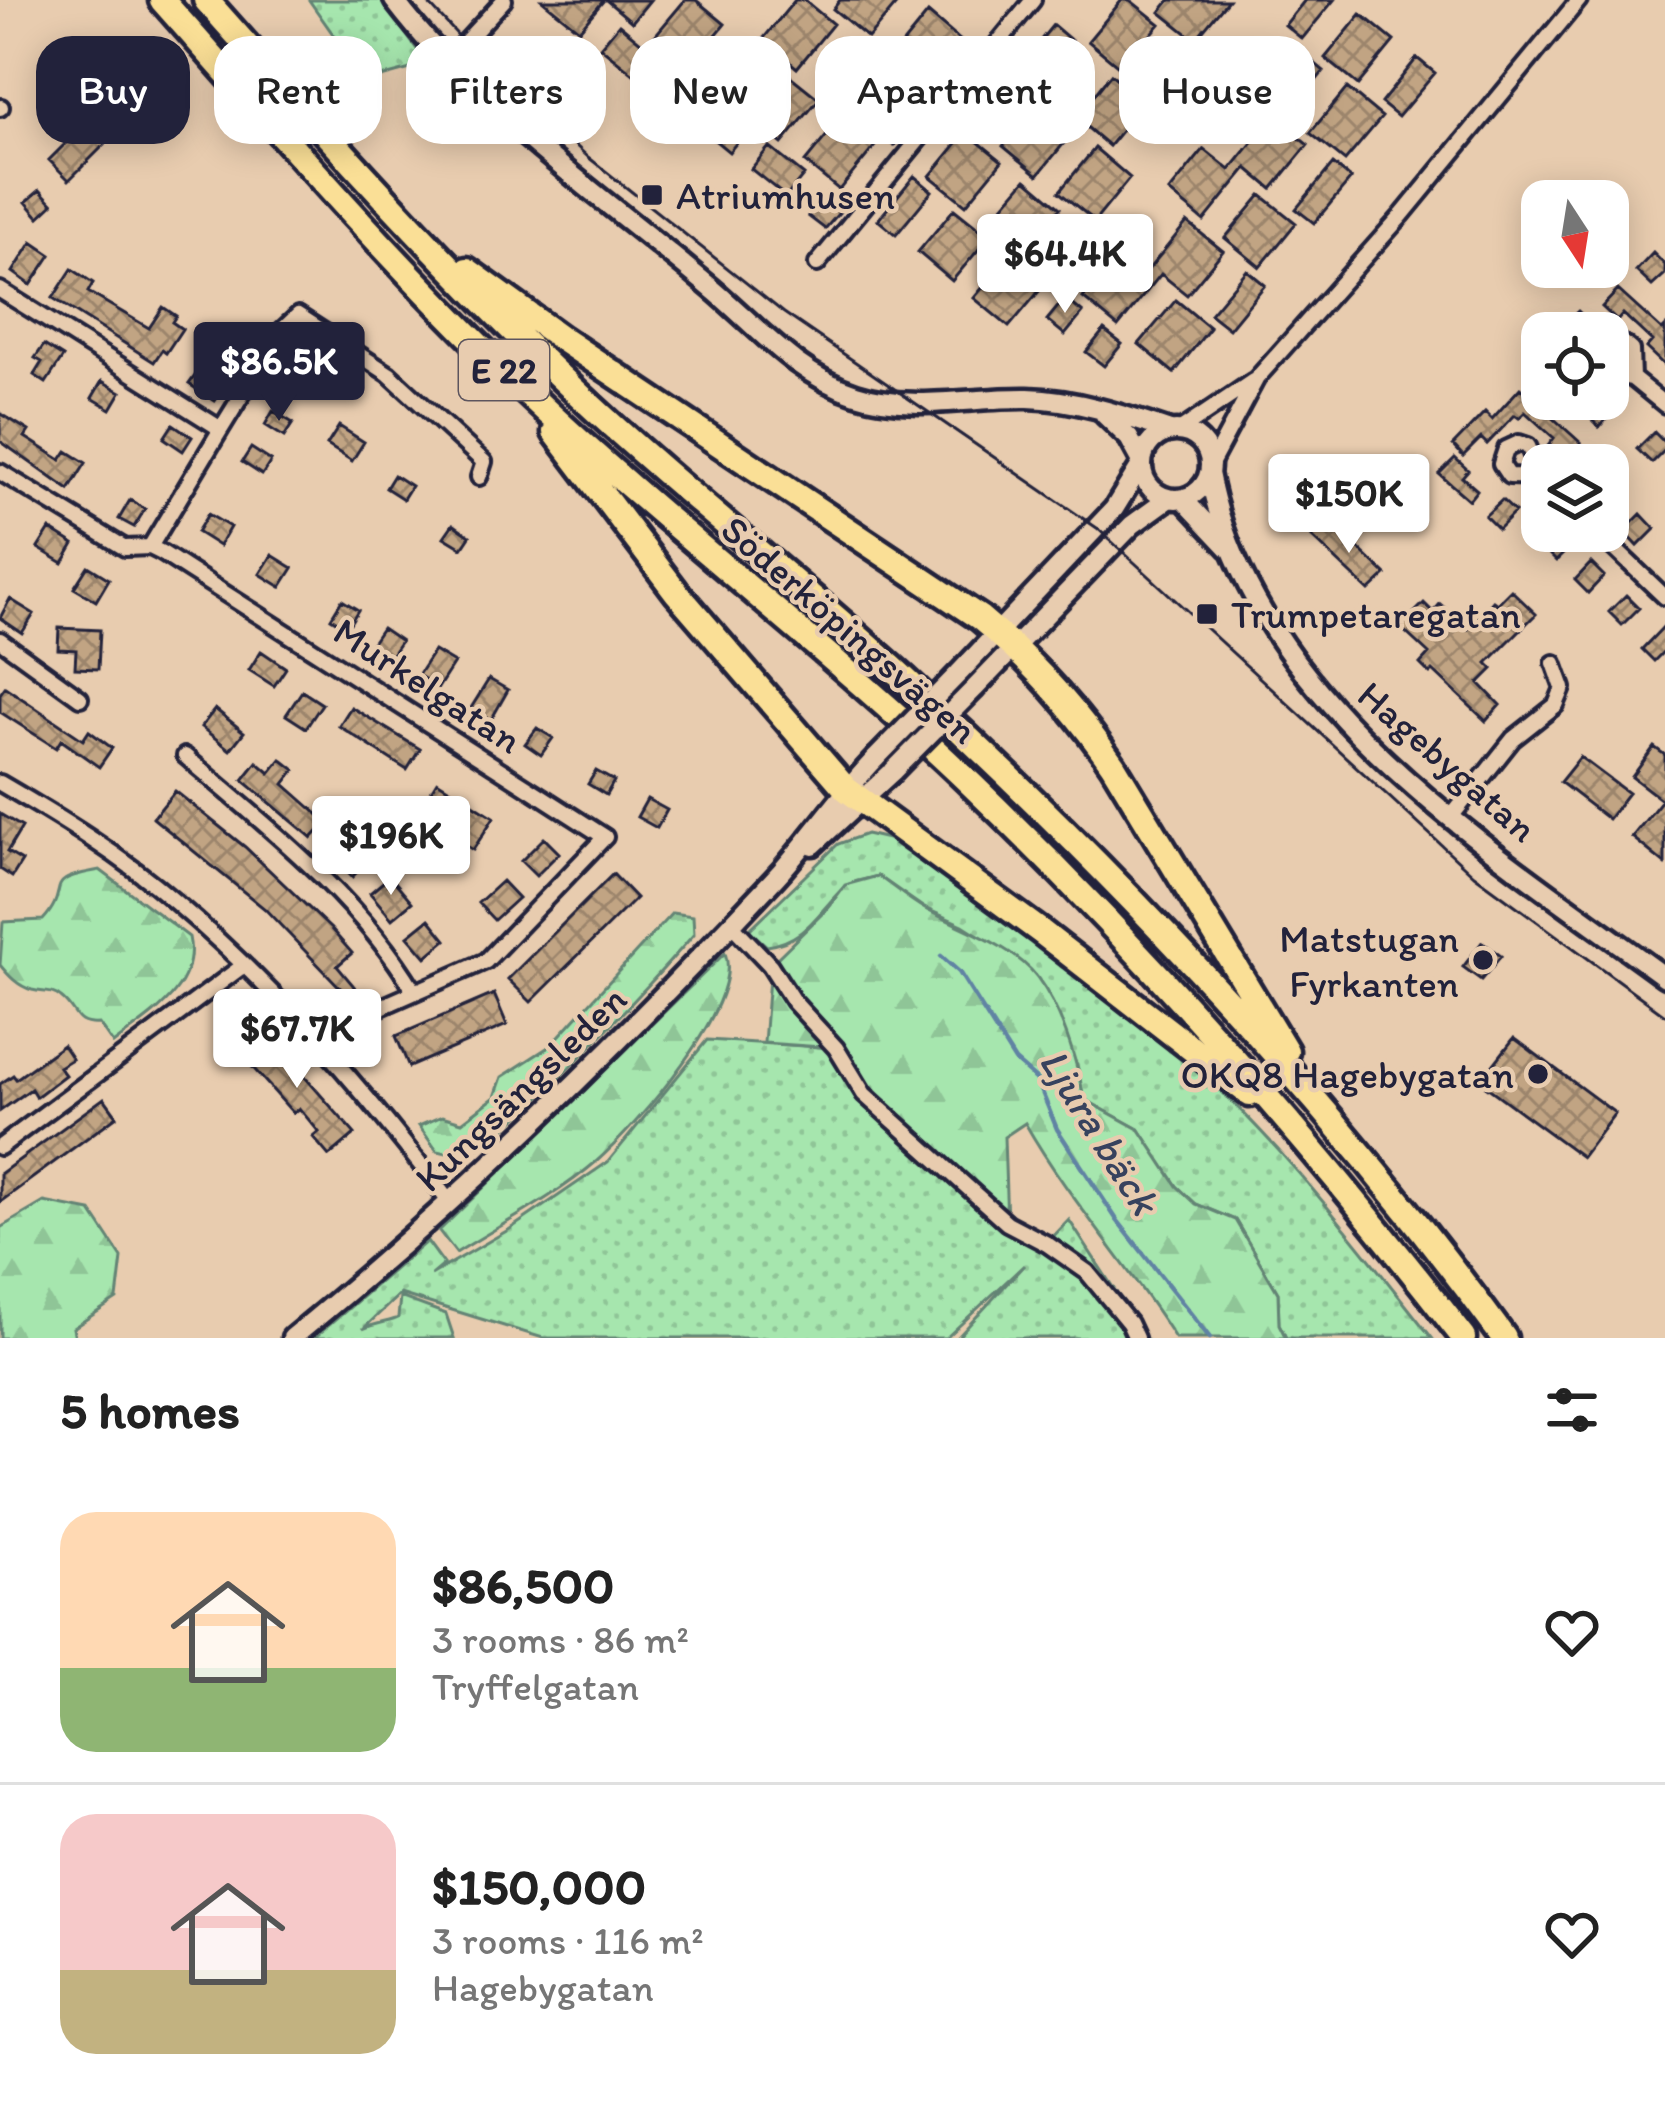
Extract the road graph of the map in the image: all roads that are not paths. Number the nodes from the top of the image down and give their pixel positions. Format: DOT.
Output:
graph roads {
  1 [pos="162,0"];
  2 [pos="206,0"];
  3 [pos="394,0"];
  4 [pos="505,0"];
  5 [pos="1034,0"];
  6 [pos="1579,0"];
  7 [pos="424,36"];
  8 [pos="471,36"];
  9 [pos="534,144"];
  10 [pos="406,225"];
  11 [pos="817,264"];
  12 [pos="0,290"];
  13 [pos="1629,349"];
  14 [pos="1629,377"];
  15 [pos="1632,377"];
  16 [pos="1257,378"];
  17 [pos="521,387"];
  18 [pos="1665,405"];
  19 [pos="1102,412"];
  20 [pos="220,429"];
  21 [pos="1174,431"];
  22 [pos="1141,463"];
  23 [pos="1210,470"];
  24 [pos="0,472"];
  25 [pos="479,477"];
  26 [pos="1176,499"];
  27 [pos="150,547"];
  28 [pos="1234,552"];
  29 [pos="1618,552"];
  30 [pos="1665,597"];
  31 [pos="1006,639"];
  32 [pos="0,640"];
  33 [pos="1554,663"];
  34 [pos="80,698"];
  35 [pos="185,756"];
  36 [pos="0,783"];
  37 [pos="854,796"];
  38 [pos="1451,817"];
  39 [pos="731,924"];
  40 [pos="244,965"];
  41 [pos="1665,977"];
  42 [pos="415,992"];
  43 [pos="313,1037"];
  44 [pos="1311,1095"];
  45 [pos="1303,1136"];
  46 [pos="0,1147"];
  47 [pos="450,1203"];
  48 [pos="292,1338"];
  49 [pos="1136,1338"];
  50 [pos="1464,1338"];
  51 [pos="1504,1338"];
  1 -- 17 [label="highway, Söderköpingsvägen / E 22"];
  2 -- 10 [label="highway, Söderköpingsvägen / E 22"];
  3 -- 7 [label="main road"];
  4 -- 8 [label="street"];
  5 -- 11 [label="street"];
  6 -- 16 [label="street"];
  9 -- 19 [label="main road"];
  10 -- 31 [label="highway"];
  10 -- 44 [label="highway, Söderköpingsvägen / E 22"];
  12 -- 20 [label="street"];
  13 -- 15 [label="street"];
  14 -- 15 [label="street"];
  15 -- 18 [label="street"];
  16 -- 21 [label="street"];
  16 -- 23 [label="street"];
  17 -- 37 [label="highway"];
  17 -- 45 [label="highway, Söderköpingsvägen / E 22"];
  19 -- 21 [label="main road"];
  19 -- 22 [label="main road"];
  20 -- 25 [label="street"];
  20 -- 27 [label="street"];
  21 -- 22 [label="main road"];
  21 -- 23 [label="main road"];
  22 -- 26 [label="main road"];
  22 -- 31 [label="main road, Kungsängsleden"];
  23 -- 26 [label="main road"];
  23 -- 28 [label="main road, Hagebygatan"];
  24 -- 27 [label="street, Murkelgatan"];
  26 -- 28 [label="main road, Hagebygatan"];
  26 -- 31 [label="main road, Kungsängsleden"];
  27 -- 42 [label="street, Murkelgatan"];
  28 -- 38 [label="main road, Hagebygatan"];
  29 -- 30 [label="street"];
  31 -- 37 [label="main road, Kungsängsleden, bridge"];
  31 -- 37 [label="main road, Kungsängsleden, bridge"];
  31 -- 44 [label="highway"];
  32 -- 34 [label="street"];
  33 -- 38 [label="street"];
  35 -- 42 [label="street"];
  36 -- 40 [label="street"];
  37 -- 39 [label="main road, Kungsängsleden"];
  37 -- 45 [label="highway"];
  38 -- 41 [label="main road, Hagebygatan"];
  39 -- 47 [label="main road, Kungsängsleden"];
  39 -- 49 [label="street"];
  40 -- 43 [label="street"];
  40 -- 46 [label="street"];
  42 -- 43 [label="street, Murkelgatan"];
  43 -- 47 [label="street"];
  44 -- 51 [label="highway, Söderköpingsvägen / E 22"];
  45 -- 50 [label="highway, Söderköpingsvägen / E 22"];
  47 -- 48 [label="main road, Kungsängsleden"];
}
